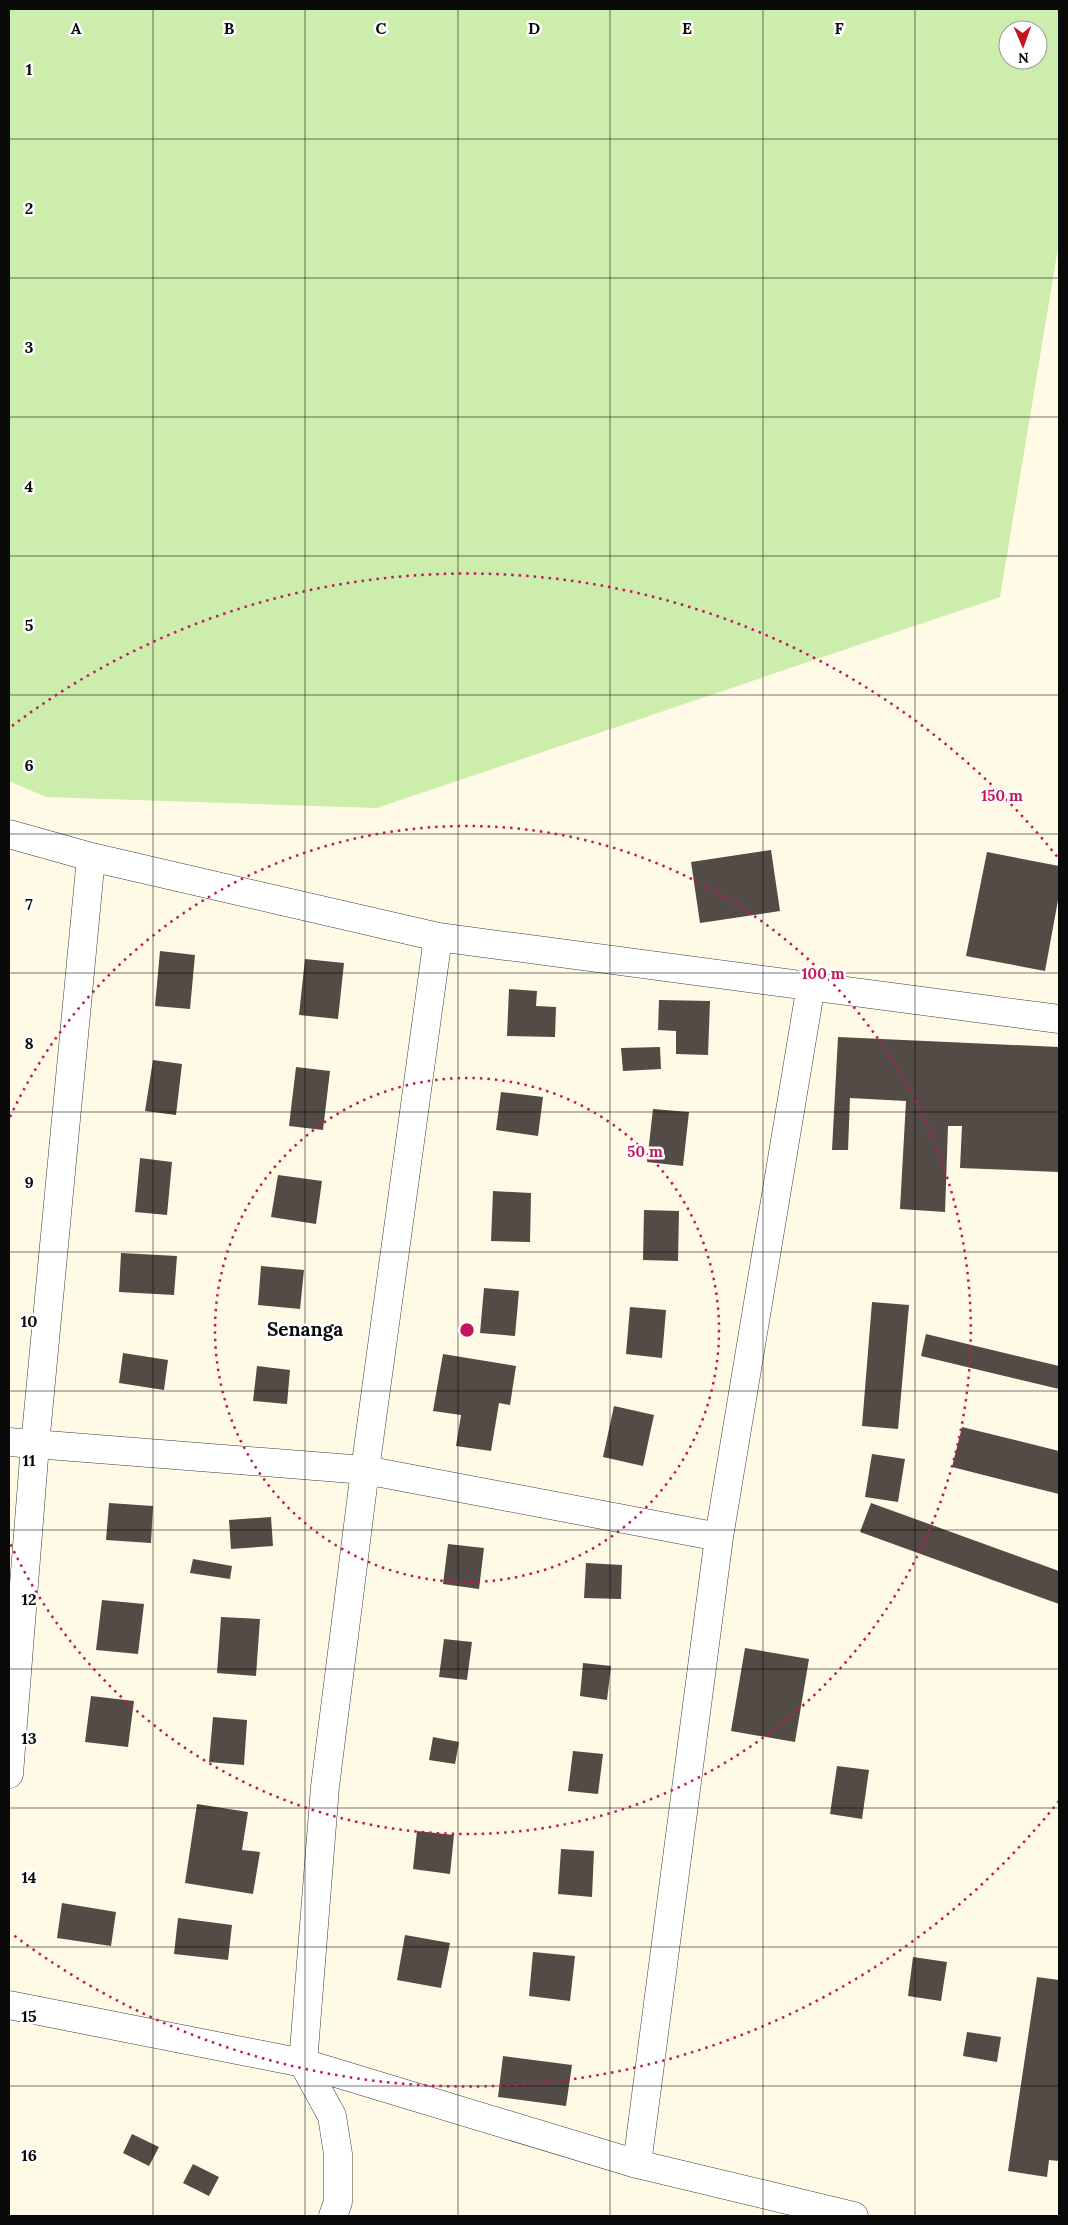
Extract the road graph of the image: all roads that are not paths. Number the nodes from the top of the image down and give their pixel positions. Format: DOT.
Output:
graph roads {
  1 [pos="9,834"];
  2 [pos="91,857"];
  3 [pos="438,937"];
  4 [pos="811,986"];
  5 [pos="1059,1018"];
  6 [pos="22,1444"];
  7 [pos="365,1470"];
  8 [pos="719,1537"];
  9 [pos="9,1774"];
  10 [pos="9,2005"];
  11 [pos="302,2063"];
  12 [pos="637,2164"];
  13 [pos="333,2216"];
  14 [pos="854,2216"];
  1 -- 2 [label="street"];
  2 -- 3 [label="street"];
  2 -- 6 [label="street"];
  3 -- 4 [label="street"];
  3 -- 7 [label="street"];
  4 -- 5 [label="street"];
  4 -- 8 [label="street"];
  6 -- 7 [label="street"];
  6 -- 9 [label="street"];
  7 -- 8 [label="street"];
  7 -- 11 [label="street"];
  8 -- 12 [label="street"];
  10 -- 11 [label="street"];
  11 -- 12 [label="street"];
  11 -- 13 [label="street"];
  12 -- 14 [label="street"];
}
